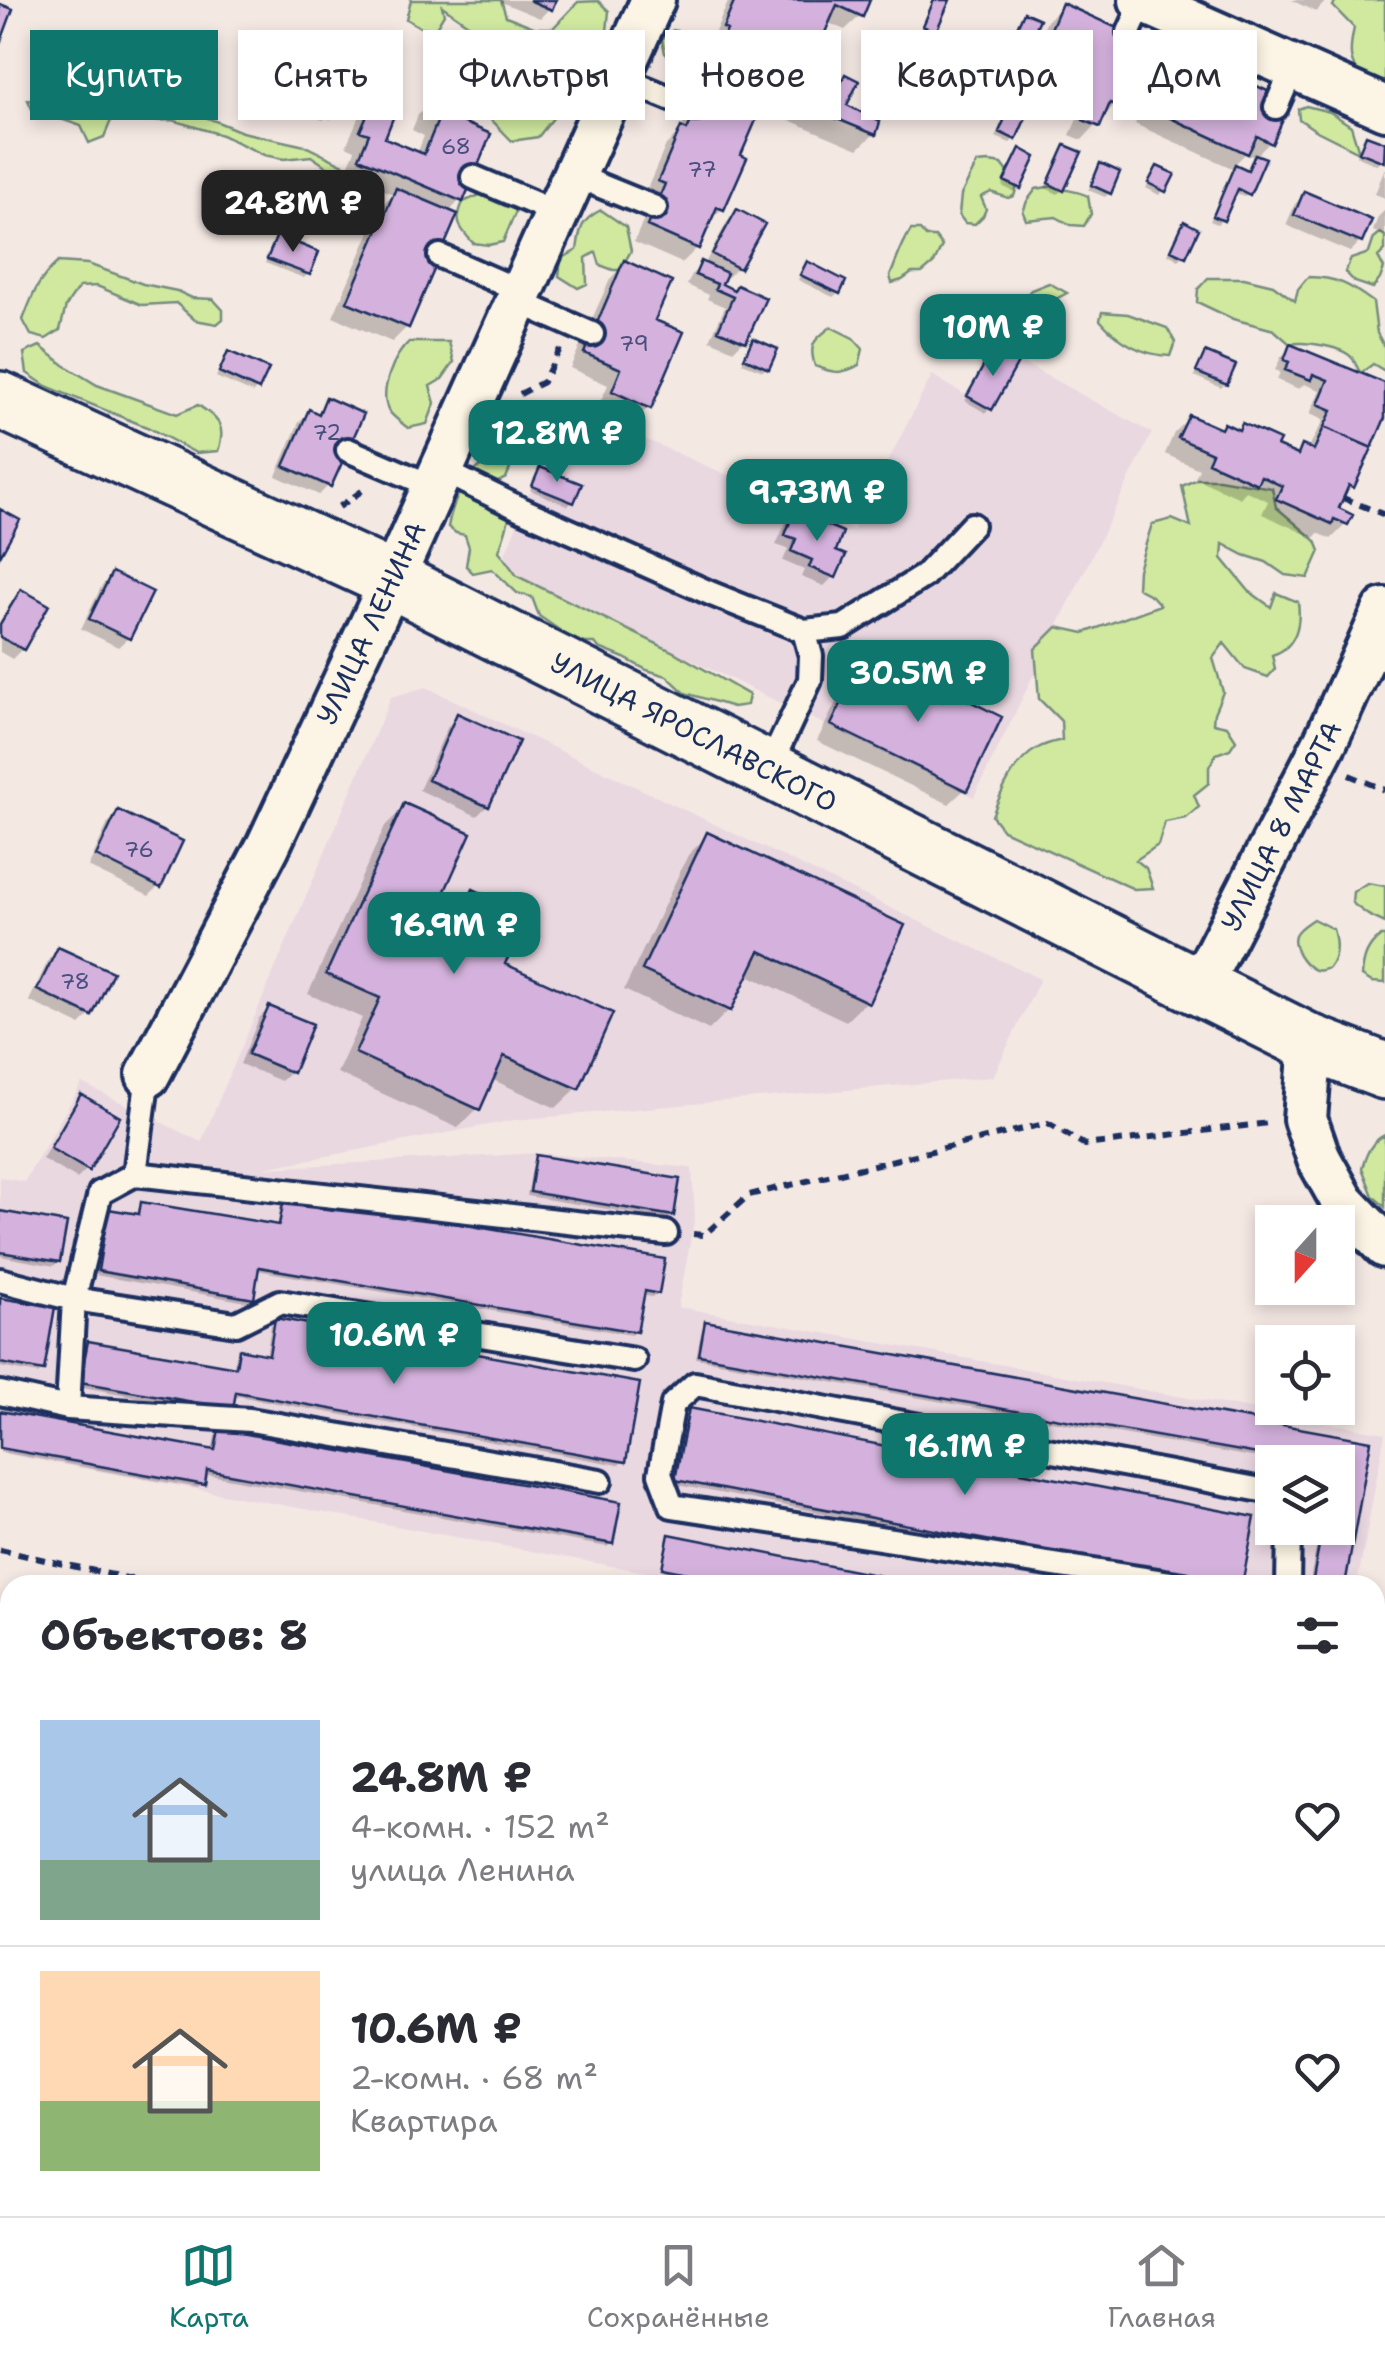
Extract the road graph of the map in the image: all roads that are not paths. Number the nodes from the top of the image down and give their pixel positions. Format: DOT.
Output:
graph roads {
  1 [pos="644,3"];
  2 [pos="1138,11"];
  3 [pos="634,30"];
  4 [pos="1293,68"];
  5 [pos="1276,106"];
  6 [pos="1385,108"];
  7 [pos="599,120"];
  8 [pos="473,177"];
  9 [pos="566,194"];
  10 [pos="656,208"];
  11 [pos="440,256"];
  12 [pos="519,296"];
  13 [pos="582,330"];
  14 [pos="0,400"];
  15 [pos="348,450"];
  16 [pos="437,479"];
  17 [pos="972,525"];
  18 [pos="392,580"];
  19 [pos="1385,610"];
  20 [pos="804,631"];
  21 [pos="768,770"];
  22 [pos="1200,988"];
  23 [pos="1311,1042"];
  24 [pos="1385,1071"];
  25 [pos="148,1075"];
  26 [pos="135,1174"];
  27 [pos="666,1233"];
  28 [pos="1385,1246"];
  29 [pos="0,1280"];
  30 [pos="74,1299"];
  31 [pos="634,1360"];
  32 [pos="0,1393"];
  33 [pos="68,1408"];
  34 [pos="600,1481"];
  35 [pos="1255,1489"];
  36 [pos="1289,1545"];
  37 [pos="1119,1575"];
  38 [pos="1288,1575"];
  1 -- 3 [label="street, УЛИЦА ЛЕНИНА"];
  2 -- 4 [label="street"];
  4 -- 5 [label="lane"];
  4 -- 6 [label="street"];
  7 -- 9 [label="street, УЛИЦА ЛЕНИНА"];
  8 -- 9 [label="lane"];
  9 -- 10 [label="lane"];
  9 -- 12 [label="street, УЛИЦА ЛЕНИНА"];
  11 -- 12 [label="lane"];
  12 -- 13 [label="lane"];
  12 -- 16 [label="street, УЛИЦА ЛЕНИНА"];
  14 -- 18 [label="street, УЛИЦА ЯРОСЛАВСКОГО"];
  15 -- 16 [label="lane"];
  16 -- 18 [label="street, УЛИЦА ЛЕНИНА"];
  16 -- 20 [label="lane"];
  17 -- 20 [label="lane"];
  18 -- 21 [label="street, УЛИЦА ЯРОСЛАВСКОГО"];
  18 -- 25 [label="street, УЛИЦА ЛЕНИНА"];
  19 -- 22 [label="street, УЛИЦА 8 МАРТА"];
  20 -- 21 [label="lane"];
  21 -- 22 [label="street, УЛИЦА ЯРОСЛАВСКОГО"];
  22 -- 23 [label="street, УЛИЦА ЯРОСЛАВСКОГО"];
  23 -- 24 [label="street, УЛИЦА ЯРОСЛАВСКОГО"];
  23 -- 28 [label="street"];
  25 -- 26 [label="lane"];
  26 -- 27 [label="lane"];
  26 -- 30 [label="lane"];
  29 -- 30 [label="lane"];
  30 -- 31 [label="lane"];
  30 -- 33 [label="lane"];
  32 -- 33 [label="lane"];
  33 -- 34 [label="lane"];
  35 -- 37 [label="lane"];
  36 -- 38 [label="lane"];
}
